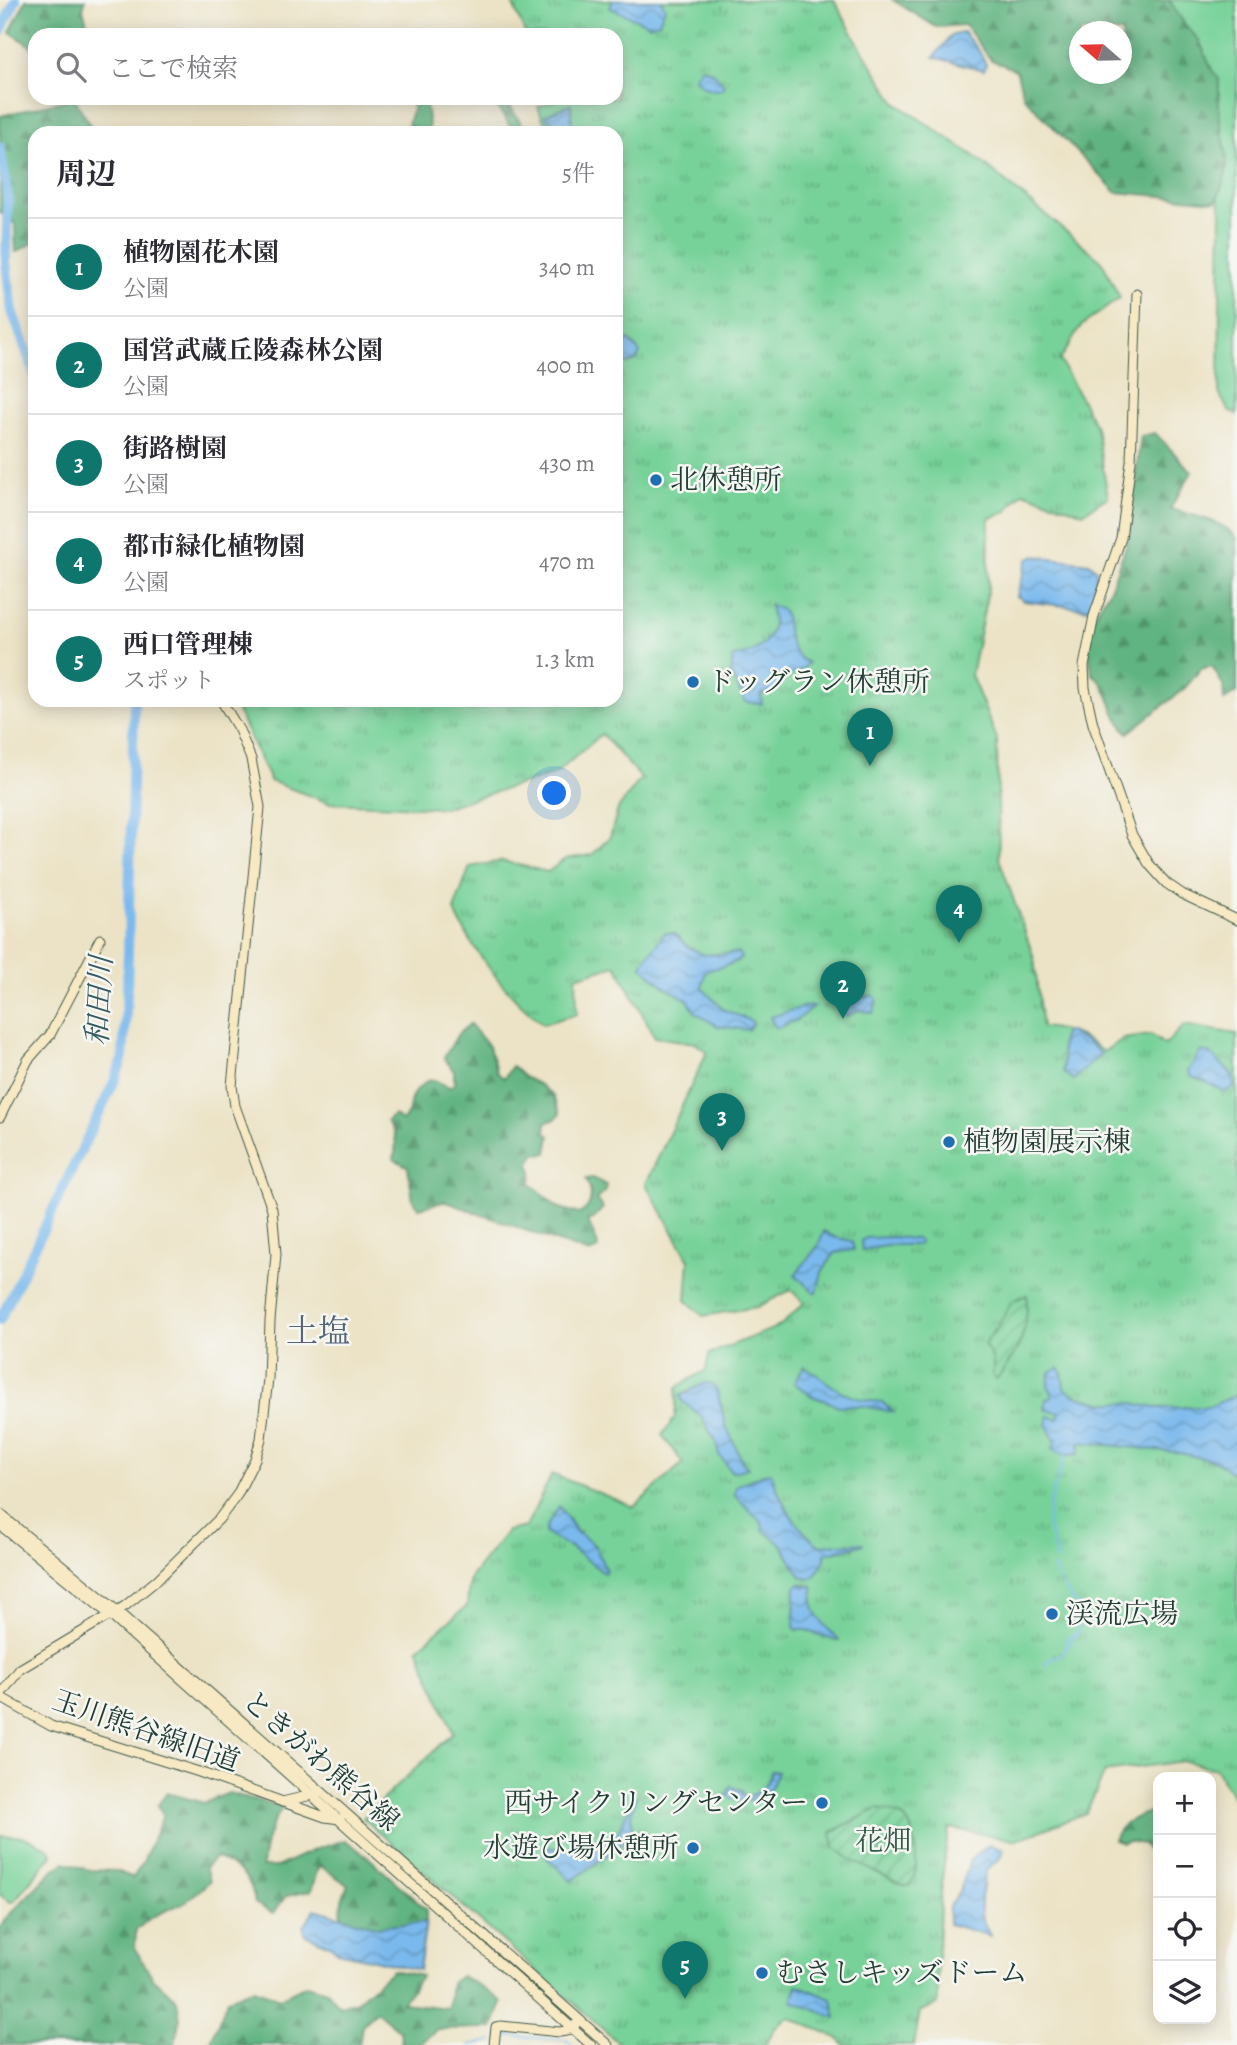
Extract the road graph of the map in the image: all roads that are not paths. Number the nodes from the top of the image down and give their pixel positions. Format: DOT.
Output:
graph roads {
  1 [pos="1137,294"];
  2 [pos="225,707"];
  3 [pos="1237,919"];
  4 [pos="100,939"];
  5 [pos="0,1117"];
  6 [pos="0,1514"];
  7 [pos="0,1525"];
  8 [pos="113,1613"];
  9 [pos="0,1696"];
  10 [pos="298,1781"];
  11 [pos="312,1794"];
  12 [pos="326,1795"];
  13 [pos="296,1799"];
  14 [pos="281,1802"];
  15 [pos="340,1819"];
  16 [pos="580,2020"];
  17 [pos="572,2028"];
  18 [pos="494,2045"];
  19 [pos="592,2045"];
  20 [pos="608,2045"];
  1 -- 3 [label="street"];
  2 -- 8 [label="street"];
  4 -- 5 [label="street"];
  6 -- 8 [label="street, ときがわ熊谷線"];
  7 -- 8 [label="street, ときがわ熊谷線"];
  8 -- 9 [label="street"];
  8 -- 10 [label="street, ときがわ熊谷線"];
  8 -- 12 [label="street, ときがわ熊谷線"];
  9 -- 14 [label="street, 玉川熊谷線旧道"];
  10 -- 11 [label="street, ときがわ熊谷線"];
  10 -- 13 [label="street"];
  11 -- 12 [label="street"];
  11 -- 13 [label="street"];
  11 -- 15 [label="street, ときがわ熊谷線"];
  12 -- 16 [label="street, ときがわ熊谷線"];
  13 -- 14 [label="street"];
  14 -- 15 [label="street, 玉川熊谷線旧道"];
  15 -- 17 [label="street, ときがわ熊谷線"];
  16 -- 17 [label="street"];
  16 -- 20 [label="street, ときがわ熊谷線"];
  17 -- 18 [label="street"];
  17 -- 19 [label="street, ときがわ熊谷線"];
}
